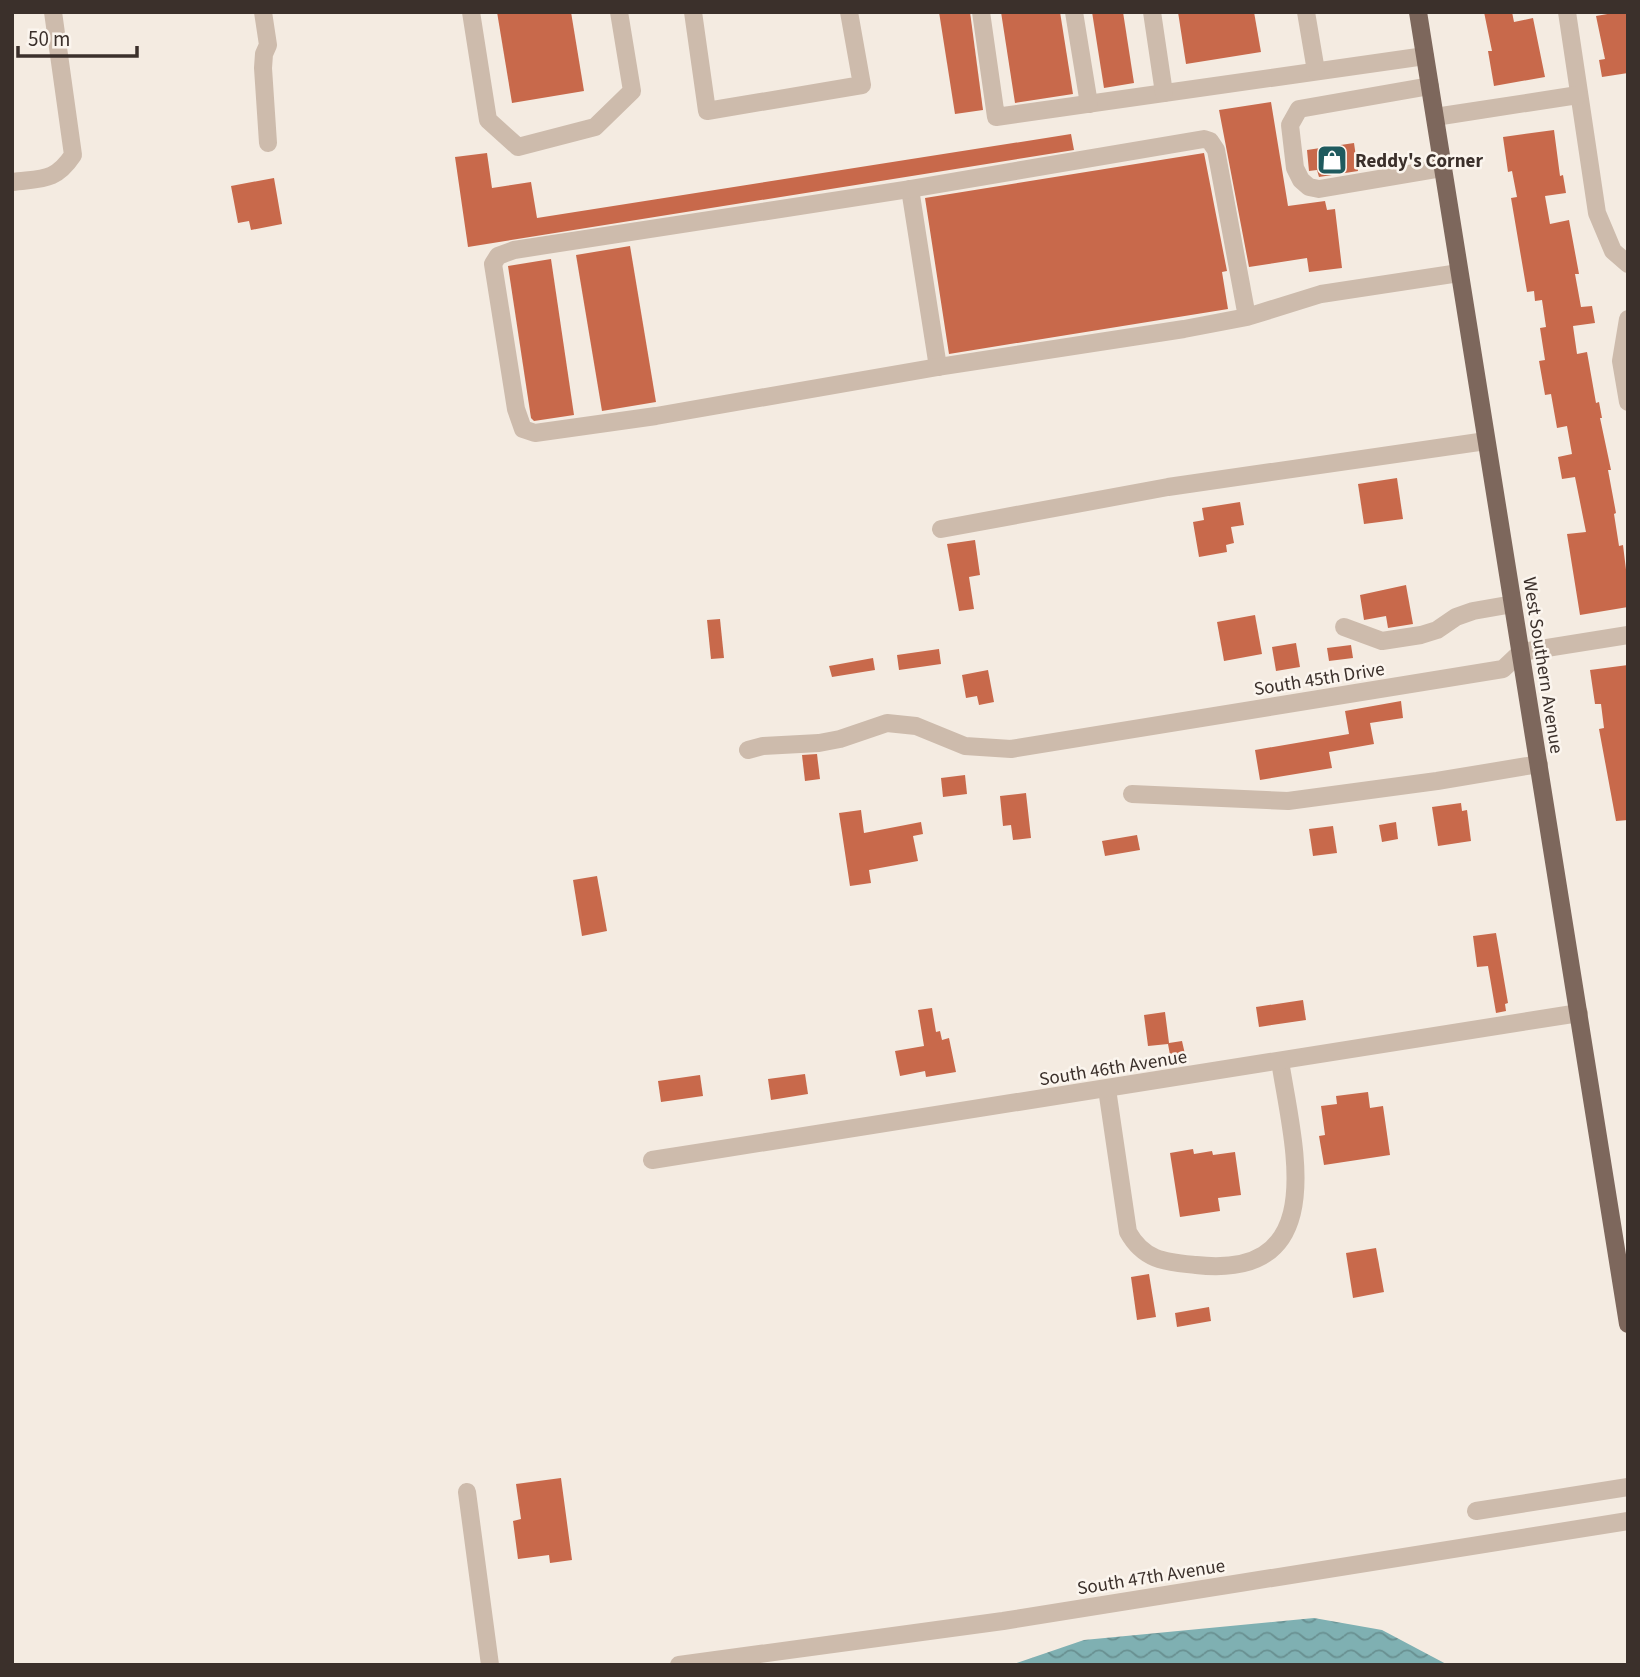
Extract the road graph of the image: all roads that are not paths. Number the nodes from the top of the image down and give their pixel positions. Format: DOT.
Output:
graph roads {
  1 [pos="53,12"];
  2 [pos="262,12"];
  3 [pos="471,12"];
  4 [pos="619,12"];
  5 [pos="693,12"];
  6 [pos="849,12"];
  7 [pos="981,12"];
  8 [pos="1074,12"];
  9 [pos="1152,12"];
  10 [pos="1306,12"];
  11 [pos="1418,12"];
  12 [pos="1567,12"];
  13 [pos="1425,55"];
  14 [pos="1316,71"];
  15 [pos="1430,86"];
  16 [pos="1164,93"];
  17 [pos="1578,95"];
  18 [pos="1089,104"];
  19 [pos="1435,117"];
  20 [pos="268,143"];
  21 [pos="1443,168"];
  22 [pos="12,182"];
  23 [pos="910,189"];
  24 [pos="1628,264"];
  25 [pos="1459,273"];
  26 [pos="1247,317"];
  27 [pos="1628,319"];
  28 [pos="938,367"];
  29 [pos="1628,402"];
  30 [pos="1486,441"];
  31 [pos="941,529"];
  32 [pos="1513,604"];
  33 [pos="1344,627"];
  34 [pos="1628,635"];
  35 [pos="1521,652"];
  36 [pos="748,750"];
  37 [pos="1539,764"];
  38 [pos="1132,794"];
  39 [pos="1579,1013"];
  40 [pos="1280,1062"];
  41 [pos="1107,1089"];
  42 [pos="652,1160"];
  43 [pos="1628,1324"];
  44 [pos="1628,1487"];
  45 [pos="467,1492"];
  46 [pos="1476,1511"];
  47 [pos="1628,1521"];
  48 [pos="491,1665"];
  49 [pos="679,1665"];
  1 -- 22 [label="street"];
  2 -- 20 [label="street"];
  3 -- 4 [label="street"];
  5 -- 6 [label="street"];
  7 -- 18 [label="street"];
  8 -- 18 [label="street"];
  9 -- 16 [label="street"];
  10 -- 14 [label="street"];
  11 -- 13 [label="main road, West Southern Avenue"];
  12 -- 17 [label="street"];
  13 -- 14 [label="street"];
  13 -- 15 [label="main road, West Southern Avenue"];
  14 -- 16 [label="street"];
  15 -- 19 [label="main road, West Southern Avenue"];
  15 -- 21 [label="street"];
  16 -- 18 [label="street"];
  17 -- 19 [label="street"];
  17 -- 24 [label="street"];
  19 -- 21 [label="main road, West Southern Avenue"];
  21 -- 25 [label="main road, West Southern Avenue"];
  23 -- 26 [label="street"];
  23 -- 28 [label="street"];
  23 -- 28 [label="street"];
  25 -- 26 [label="street"];
  25 -- 30 [label="main road, West Southern Avenue"];
  26 -- 28 [label="street"];
  27 -- 29 [label="street"];
  30 -- 31 [label="street"];
  30 -- 32 [label="main road, West Southern Avenue"];
  32 -- 33 [label="street"];
  32 -- 35 [label="main road, West Southern Avenue"];
  34 -- 35 [label="street, South 45th Drive"];
  35 -- 36 [label="street, South 45th Drive"];
  35 -- 37 [label="main road, West Southern Avenue"];
  37 -- 38 [label="street"];
  37 -- 39 [label="main road, West Southern Avenue"];
  39 -- 40 [label="street, South 46th Avenue"];
  39 -- 43 [label="main road, West Southern Avenue"];
  40 -- 41 [label="street, South 46th Avenue"];
  40 -- 41 [label="street"];
  41 -- 42 [label="street, South 46th Avenue"];
  44 -- 46 [label="street"];
  45 -- 48 [label="street"];
  47 -- 49 [label="street, South 47th Avenue"];
}
